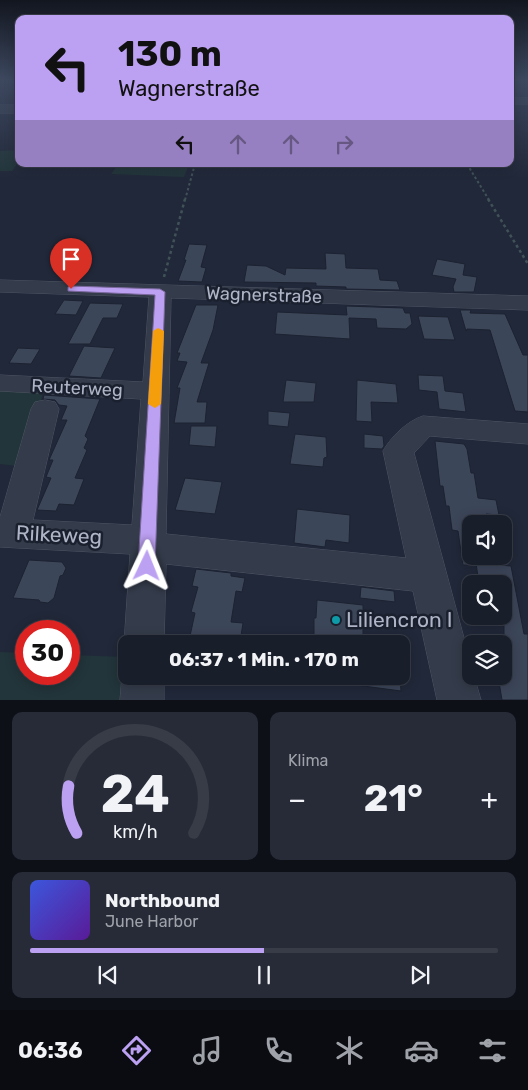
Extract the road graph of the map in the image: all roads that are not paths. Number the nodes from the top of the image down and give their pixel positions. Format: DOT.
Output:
graph roads {
  1 [pos="0,286"];
  2 [pos="160,292"];
  3 [pos="528,303"];
  4 [pos="0,383"];
  5 [pos="155,391"];
  6 [pos="45,409"];
  7 [pos="528,434"];
  8 [pos="6,533"];
  9 [pos="148,543"];
  10 [pos="430,577"];
  11 [pos="144,635"];
  12 [pos="143,685"];
  13 [pos="142,700"];
  14 [pos="459,700"];
  1 -- 2 [label="street, Wagnerstraße"];
  2 -- 3 [label="street, Wagnerstraße"];
  2 -- 5 [label="street"];
  4 -- 5 [label="street, Reuterweg"];
  5 -- 9 [label="street"];
  6 -- 8 [label="street"];
  7 -- 10 [label="street"];
  8 -- 9 [label="street, Rilkeweg"];
  9 -- 10 [label="street, Rilkeweg"];
  9 -- 11 [label="street"];
  10 -- 14 [label="street"];
  12 -- 13 [label="street"];
}
